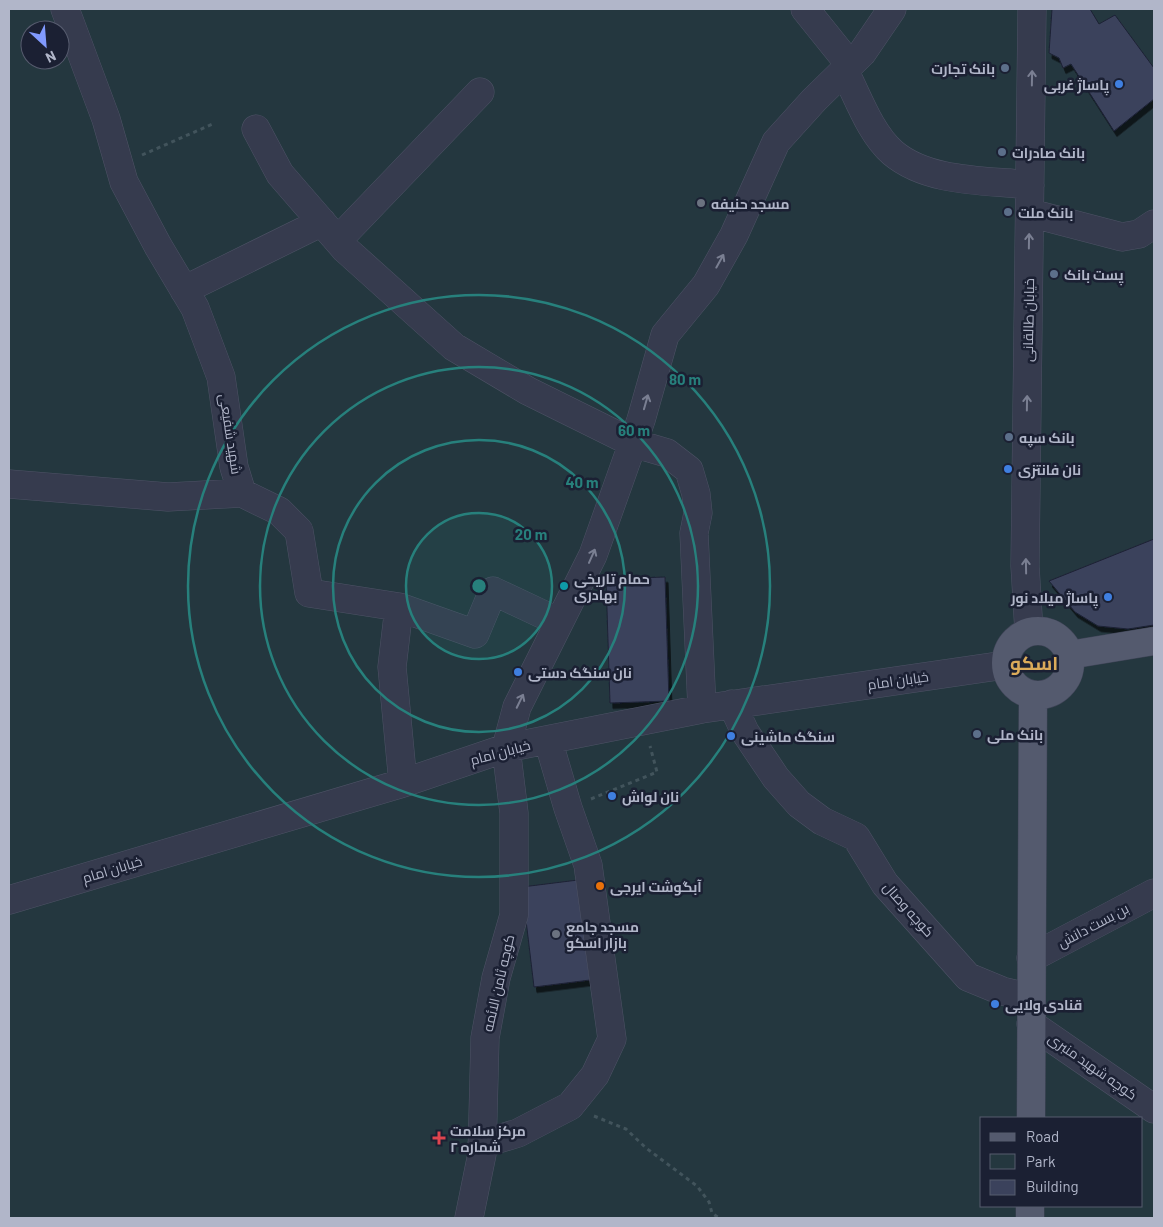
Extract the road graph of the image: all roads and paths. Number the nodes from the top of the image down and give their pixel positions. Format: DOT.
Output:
graph roads {
  1 [pos="65,9"];
  2 [pos="805,9"];
  3 [pos="892,9"];
  4 [pos="1032,9"];
  5 [pos="847,67"];
  6 [pos="480,92"];
  7 [pos="215,123"];
  8 [pos="256,129"];
  9 [pos="119,165"];
  10 [pos="1030,185"];
  11 [pos="1030,213"];
  12 [pos="1154,224"];
  13 [pos="330,231"];
  14 [pos="184,290"];
  15 [pos="633,443"];
  16 [pos="9,484"];
  17 [pos="242,492"];
  18 [pos="399,608"];
  19 [pos="559,622"];
  20 [pos="1029,632"];
  21 [pos="1154,641"];
  22 [pos="1069,656"];
  23 [pos="1005,665"];
  24 [pos="1032,695"];
  25 [pos="732,704"];
  26 [pos="702,709"];
  27 [pos="643,721"];
  28 [pos="548,740"];
  29 [pos="506,748"];
  30 [pos="403,783"];
  31 [pos="568,808"];
  32 [pos="1154,893"];
  33 [pos="9,900"];
  34 [pos="1032,958"];
  35 [pos="1031,1011"];
  36 [pos="570,1106"];
  37 [pos="1154,1109"];
  38 [pos="1031,1117"];
  39 [pos="482,1144"];
  40 [pos="469,1218"];
  41 [pos="720,1218"];
  1 -- 9 [label="street, شهید شفیعی"];
  2 -- 5 [label="street"];
  3 -- 5 [label="street"];
  10 -- 4 [label="street, خیابان طالقانی, one-way"];
  5 -- 10 [label="street"];
  15 -- 5 [label="street, one-way"];
  6 -- 13 [label="street"];
  7 -- 9 [label="path"];
  8 -- 13 [label="street"];
  9 -- 14 [label="street, شهید شفیعی"];
  10 -- 11 [label="street, خیابان طالقانی"];
  11 -- 12 [label="street"];
  20 -- 11 [label="street, خیابان طالقانی, one-way"];
  13 -- 14 [label="street"];
  13 -- 15 [label="street"];
  14 -- 17 [label="street, شهید شفیعی"];
  19 -- 15 [label="street, one-way"];
  15 -- 26 [label="street"];
  16 -- 17 [label="street"];
  17 -- 18 [label="street, شهید شفیعی"];
  18 -- 19 [label="street"];
  18 -- 30 [label="street"];
  29 -- 19 [label="street, one-way"];
  20 -- 22 [label="main road"];
  20 -- 23 [label="main road"];
  21 -- 22 [label="main road"];
  22 -- 24 [label="main road"];
  23 -- 24 [label="main road"];
  23 -- 25 [label="street, خیابان امام"];
  24 -- 34 [label="main road"];
  25 -- 26 [label="street, خیابان امام"];
  25 -- 35 [label="street, کوچه وصال"];
  26 -- 27 [label="street, خیابان امام"];
  27 -- 28 [label="street, خیابان امام"];
  27 -- 31 [label="path"];
  28 -- 29 [label="street, خیابان امام"];
  28 -- 31 [label="street"];
  29 -- 30 [label="street, خیابان امام"];
  29 -- 39 [label="street, کوچه ثامن الائمه"];
  30 -- 33 [label="street, خیابان امام"];
  31 -- 36 [label="street"];
  32 -- 34 [label="street, بن بست دانش"];
  34 -- 35 [label="main road"];
  35 -- 37 [label="street, کوچه شهید منبری"];
  35 -- 38 [label="main road"];
  36 -- 39 [label="street"];
  36 -- 41 [label="path"];
  39 -- 40 [label="street, کوچه ثامن الائمه"];
}
